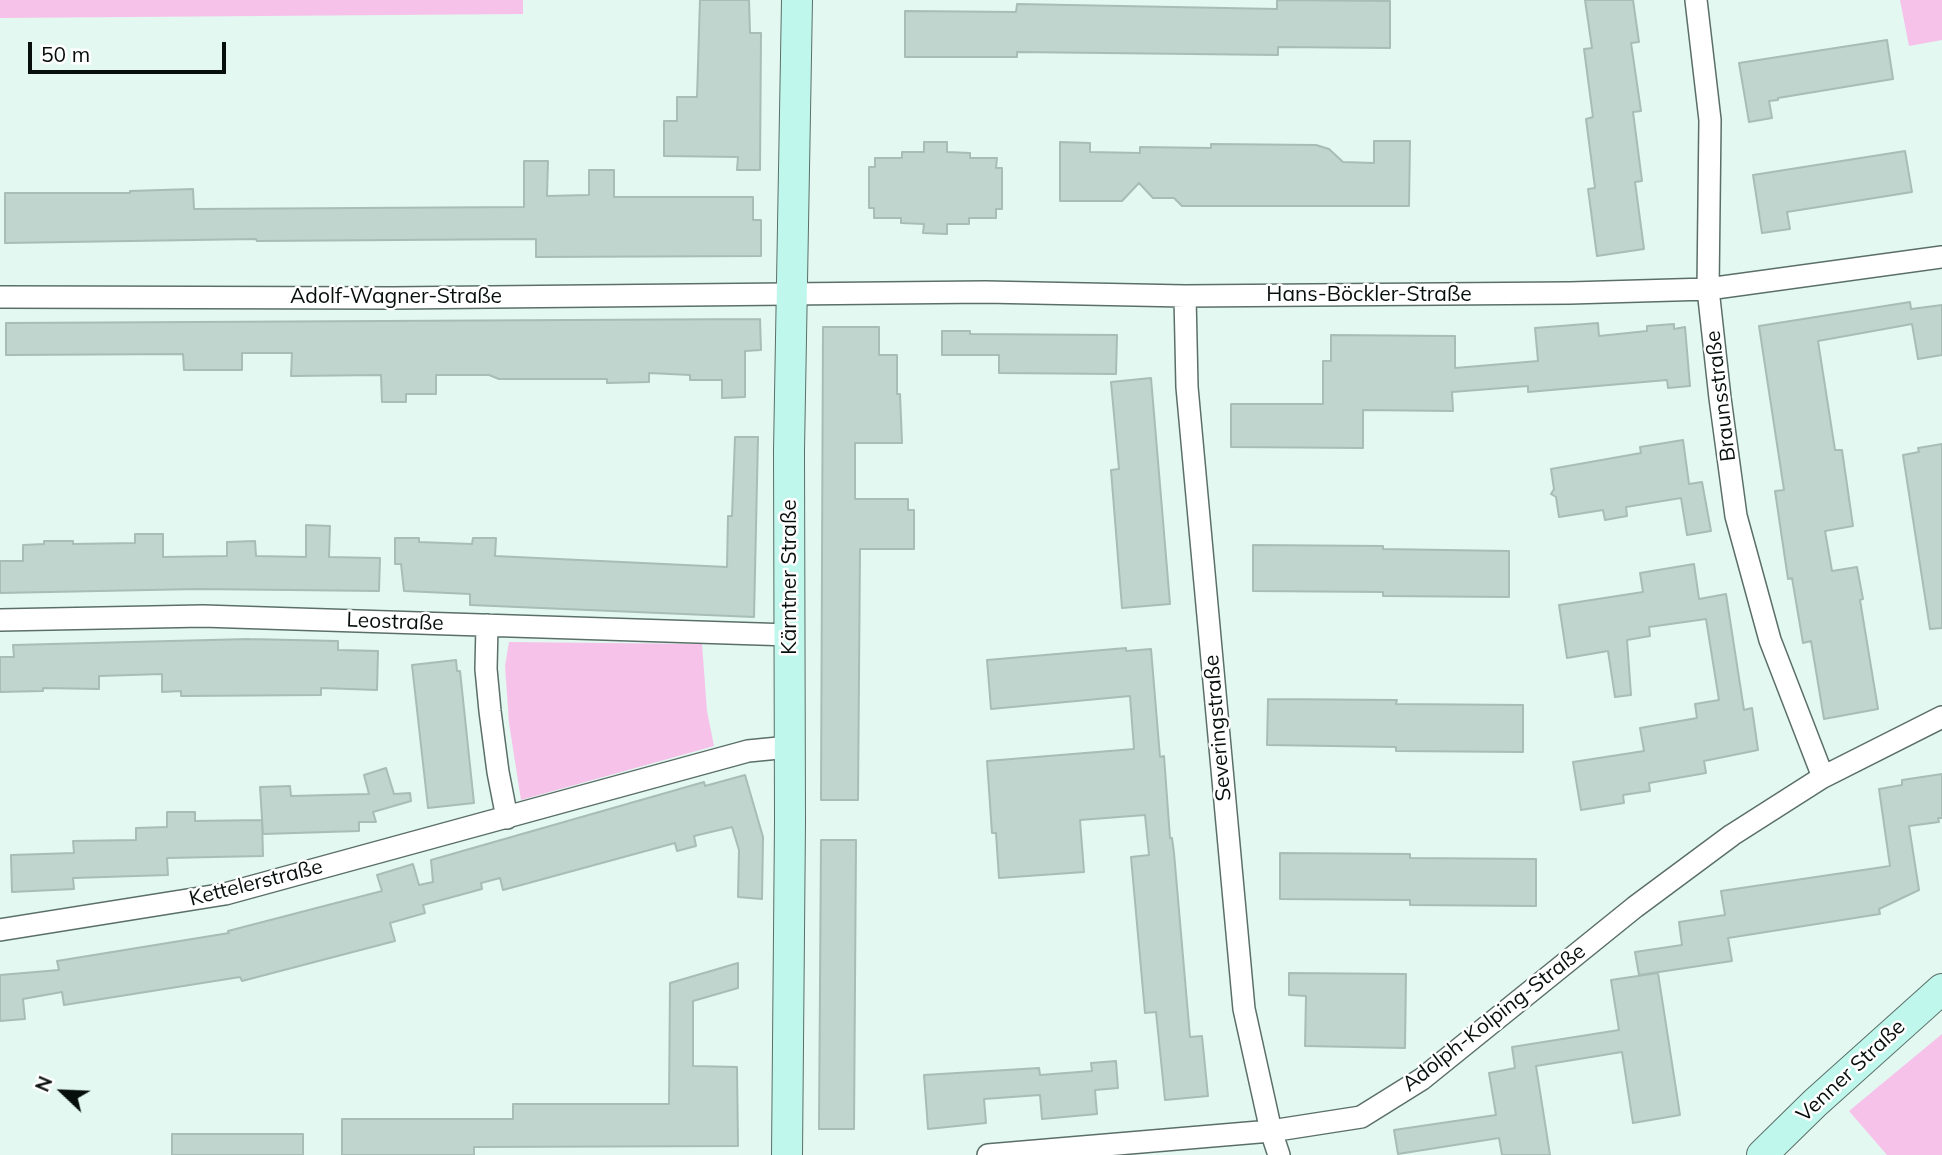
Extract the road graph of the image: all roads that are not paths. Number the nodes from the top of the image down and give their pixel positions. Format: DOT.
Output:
graph roads {
  1 [pos="797,0"];
  2 [pos="1696,0"];
  3 [pos="1942,257"];
  4 [pos="1708,289"];
  5 [pos="793,295"];
  6 [pos="1185,296"];
  7 [pos="0,297"];
  8 [pos="0,620"];
  9 [pos="487,625"];
  10 [pos="790,635"];
  11 [pos="1942,717"];
  12 [pos="789,747"];
  13 [pos="1824,777"];
  14 [pos="507,818"];
  15 [pos="0,930"];
  16 [pos="1942,989"];
  17 [pos="1271,1131"];
  18 [pos="787,1155"];
  19 [pos="988,1155"];
  20 [pos="1279,1155"];
  21 [pos="1762,1155"];
  1 -- 5 [label="street, Kärntner Straße"];
  2 -- 4 [label="street, Braunsstraße"];
  3 -- 4 [label="street, Hans-Böckler-Straße"];
  4 -- 6 [label="street, Hans-Böckler-Straße"];
  4 -- 13 [label="street, Braunsstraße"];
  5 -- 6 [label="street, Hans-Böckler-Straße"];
  5 -- 7 [label="street, Adolf-Wagner-Straße"];
  5 -- 10 [label="street, Kärntner Straße"];
  6 -- 17 [label="street, Severingstraße"];
  8 -- 9 [label="street, Leostraße"];
  9 -- 10 [label="street, Leostraße"];
  9 -- 14 [label="street"];
  10 -- 12 [label="street, Kärntner Straße"];
  11 -- 13 [label="street, Adolph-Kolping-Straße"];
  12 -- 14 [label="street, Kettelerstraße"];
  12 -- 18 [label="street, Kärntner Straße"];
  13 -- 17 [label="street, Adolph-Kolping-Straße"];
  14 -- 15 [label="street, Kettelerstraße"];
  16 -- 21 [label="street, Venner Straße"];
  17 -- 19 [label="street, Adolph-Kolping-Straße"];
  17 -- 20 [label="street, Severingstraße"];
}
